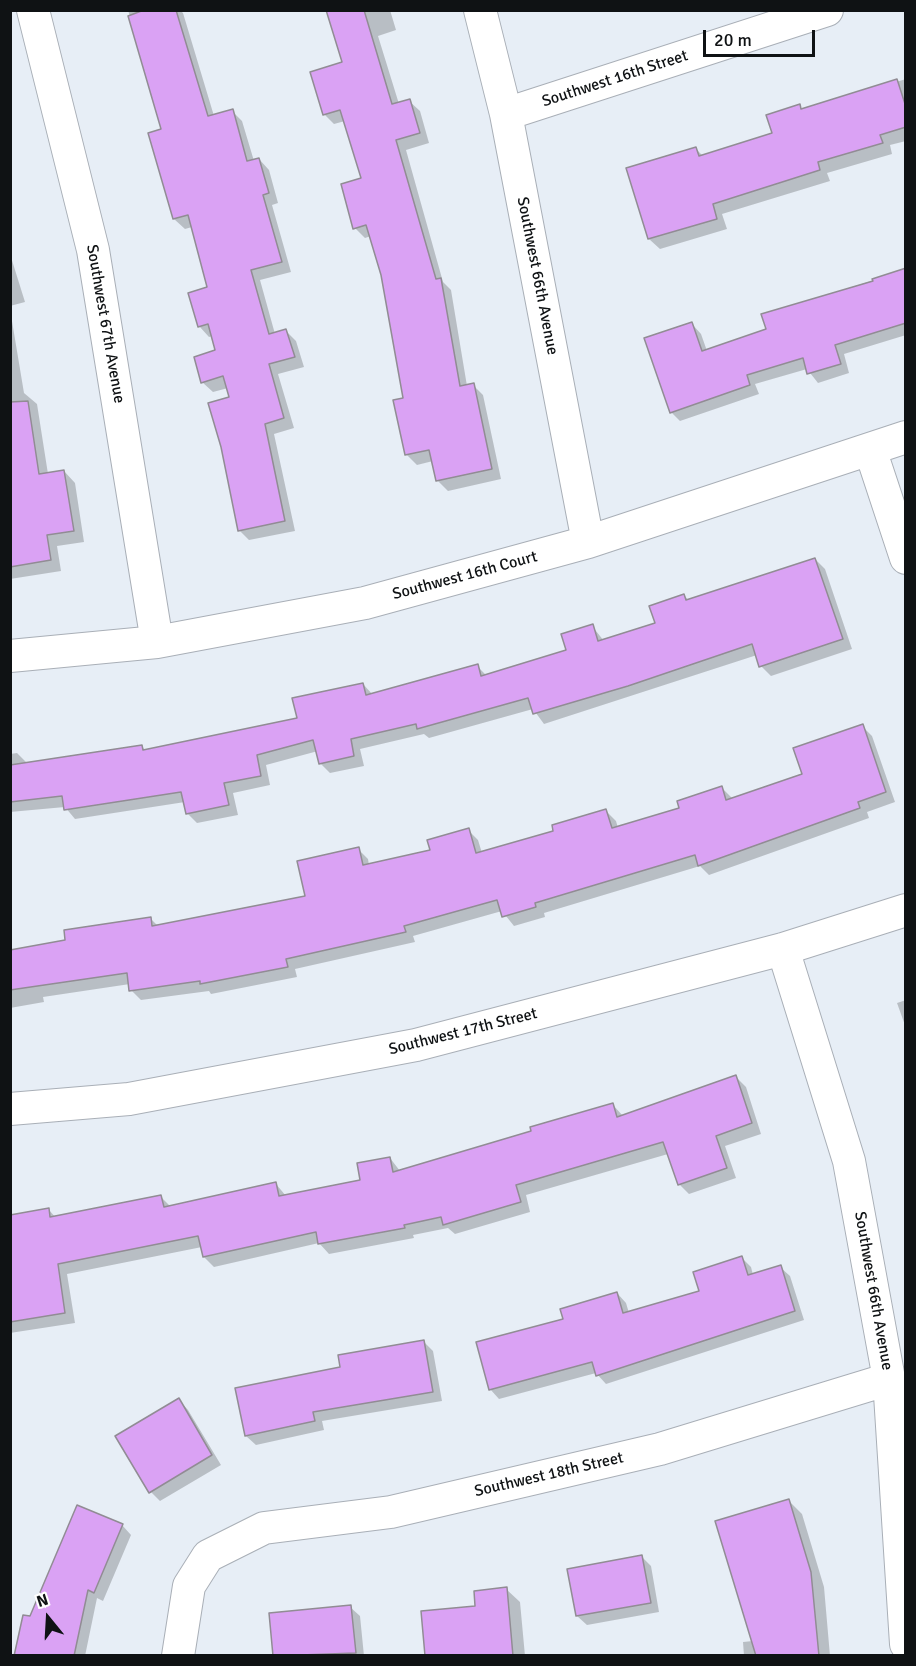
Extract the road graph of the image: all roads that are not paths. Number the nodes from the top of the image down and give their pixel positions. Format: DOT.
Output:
graph roads {
  1 [pos="33,10"];
  2 [pos="480,10"];
  3 [pos="827,10"];
  4 [pos="506,114"];
  5 [pos="906,437"];
  6 [pos="870,449"];
  7 [pos="588,542"];
  8 [pos="906,558"];
  9 [pos="157,642"];
  10 [pos="10,656"];
  11 [pos="906,910"];
  12 [pos="783,949"];
  13 [pos="10,1109"];
  14 [pos="888,1378"];
  15 [pos="906,1644"];
  16 [pos="178,1656"];
  1 -- 9 [label="street, Southwest 67th Avenue"];
  2 -- 4 [label="street, Southwest 66th Avenue"];
  3 -- 4 [label="street, Southwest 16th Street"];
  4 -- 7 [label="street, Southwest 66th Avenue"];
  5 -- 6 [label="street, Southwest 16th Court"];
  6 -- 7 [label="street, Southwest 16th Court"];
  6 -- 8 [label="street"];
  7 -- 9 [label="street, Southwest 16th Court"];
  9 -- 10 [label="street, Southwest 16th Court"];
  11 -- 12 [label="street, Southwest 17th Street"];
  12 -- 13 [label="street, Southwest 17th Street"];
  12 -- 14 [label="street, Southwest 66th Avenue"];
  14 -- 15 [label="street, Southwest 66th Avenue"];
  14 -- 16 [label="street, Southwest 18th Street"];
}
